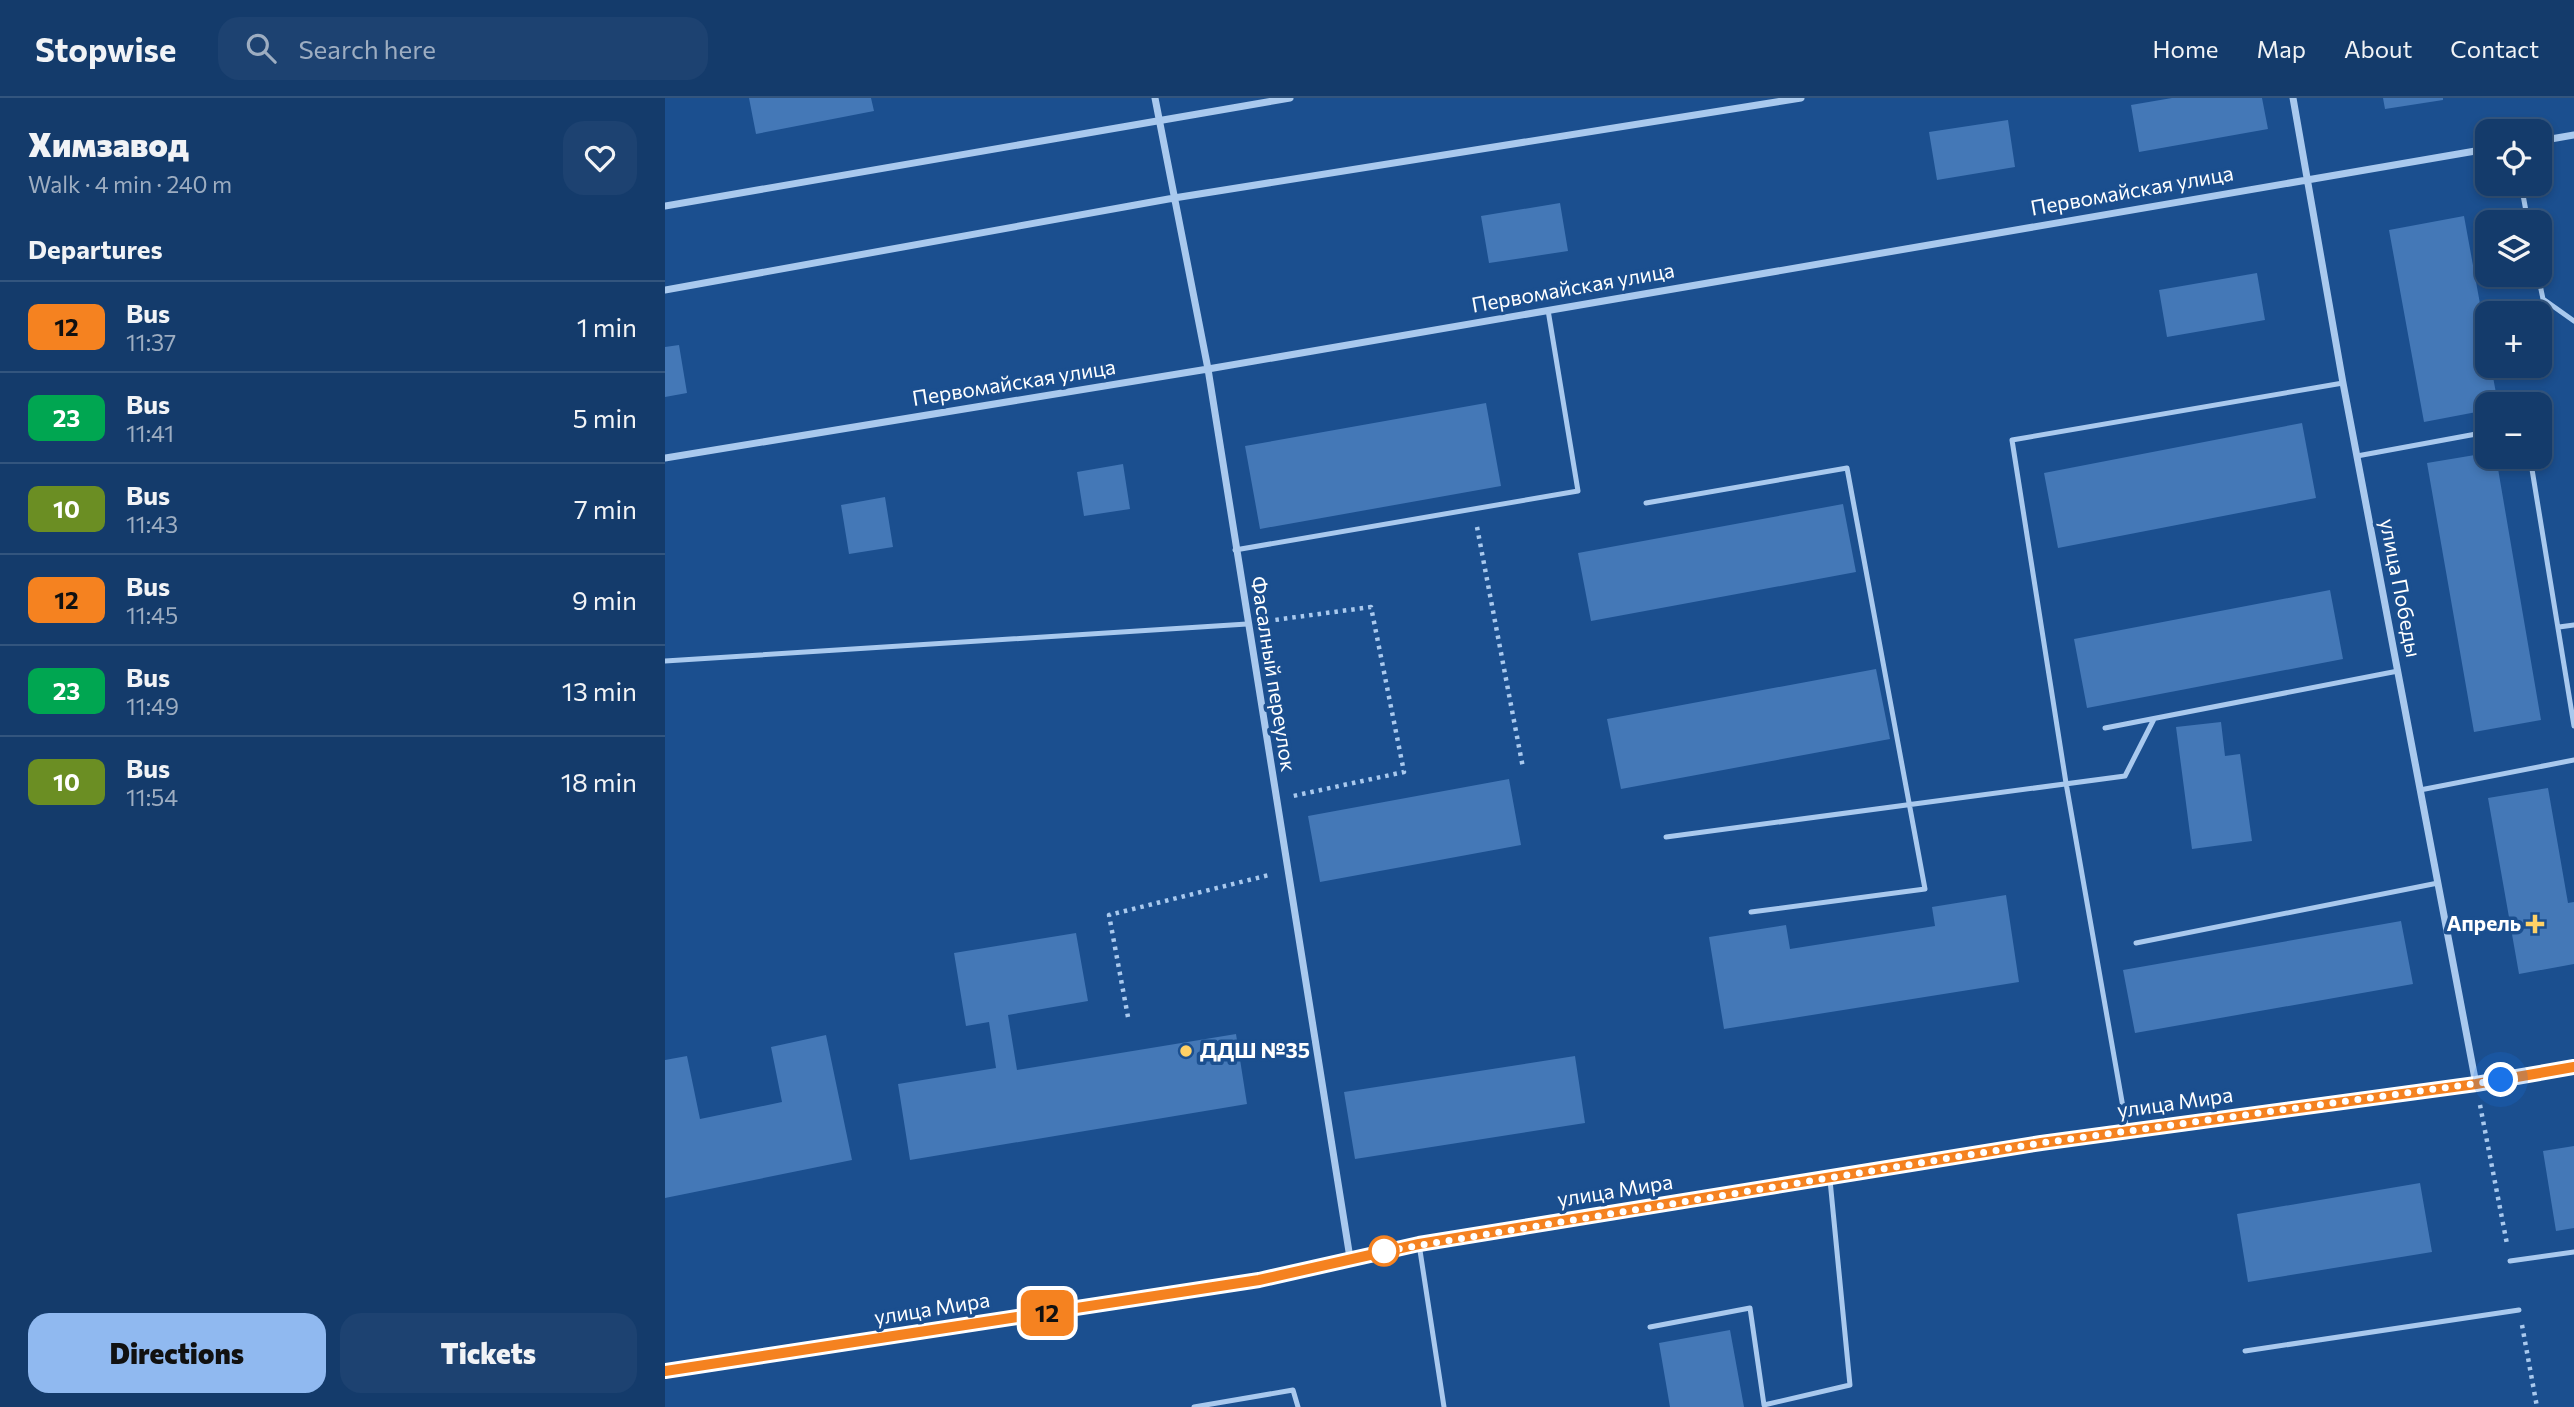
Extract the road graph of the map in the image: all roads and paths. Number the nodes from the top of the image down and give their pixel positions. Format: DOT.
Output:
graph roads {
  1 [pos="1155,98"];
  2 [pos="1290,98"];
  3 [pos="1801,98"];
  4 [pos="2293,98"];
  5 [pos="1159,121"];
  6 [pos="2574,135"];
  7 [pos="2552,139"];
  8 [pos="2475,151"];
  9 [pos="2306,178"];
  10 [pos="1174,198"];
  11 [pos="665,206"];
  12 [pos="2540,287"];
  13 [pos="665,290"];
  14 [pos="1548,310"];
  15 [pos="2574,321"];
  16 [pos="1208,369"];
  17 [pos="2343,383"];
  18 [pos="2475,434"];
  19 [pos="2357,456"];
  20 [pos="665,458"];
  21 [pos="2532,469"];
  22 [pos="1646,503"];
  23 [pos="1473,509"];
  24 [pos="1235,550"];
  25 [pos="1247,624"];
  26 [pos="2574,625"];
  27 [pos="2559,628"];
  28 [pos="665,662"];
  29 [pos="2398,671"];
  30 [pos="2154,719"];
  31 [pos="2574,726"];
  32 [pos="2105,728"];
  33 [pos="2574,760"];
  34 [pos="1523,768"];
  35 [pos="2066,783"];
  36 [pos="2420,790"];
  37 [pos="1275,800"];
  38 [pos="1909,804"];
  39 [pos="1666,837"];
  40 [pos="1287,870"];
  41 [pos="2438,883"];
  42 [pos="1751,912"];
  43 [pos="2136,943"];
  44 [pos="1128,1017"];
  45 [pos="2574,1068"];
  46 [pos="2476,1084"];
  47 [pos="2127,1130"];
  48 [pos="1829,1177"];
  49 [pos="1419,1244"];
  50 [pos="2574,1252"];
  51 [pos="1350,1258"];
  52 [pos="2510,1261"];
  53 [pos="2519,1310"];
  54 [pos="1650,1327"];
  55 [pos="2245,1351"];
  56 [pos="665,1371"];
  57 [pos="1194,1407"];
  58 [pos="1297,1407"];
  59 [pos="1444,1407"];
  1 -- 5 [label="street, Фасалный переулок"];
  2 -- 5 [label="street"];
  3 -- 10 [label="street"];
  4 -- 9 [label="street, улица Победы"];
  5 -- 10 [label="street, Фасалный переулок"];
  5 -- 11 [label="street"];
  6 -- 7 [label="street"];
  8 -- 9 [label="street, Первомайская улица"];
  9 -- 14 [label="street, Первомайская улица"];
  9 -- 17 [label="street, улица Победы"];
  10 -- 13 [label="street"];
  10 -- 16 [label="street, Фасалный переулок"];
  12 -- 15 [label="lane"];
  14 -- 16 [label="street, Первомайская улица"];
  14 -- 23 [label="lane"];
  16 -- 20 [label="street, Первомайская улица"];
  16 -- 24 [label="street, Фасалный переулок"];
  17 -- 19 [label="street, улица Победы"];
  17 -- 35 [label="lane"];
  18 -- 19 [label="lane"];
  19 -- 29 [label="street, улица Победы"];
  21 -- 27 [label="lane"];
  22 -- 38 [label="lane"];
  23 -- 24 [label="lane"];
  23 -- 34 [label="path"];
  24 -- 25 [label="street, Фасалный переулок"];
  25 -- 28 [label="lane"];
  25 -- 37 [label="street, Фасалный переулок"];
  25 -- 37 [label="path"];
  26 -- 27 [label="lane"];
  27 -- 31 [label="lane"];
  29 -- 30 [label="lane"];
  29 -- 36 [label="street, улица Победы"];
  30 -- 32 [label="lane"];
  30 -- 35 [label="lane"];
  33 -- 36 [label="lane"];
  35 -- 38 [label="lane"];
  35 -- 47 [label="lane"];
  36 -- 41 [label="street, улица Победы"];
  37 -- 40 [label="street, Фасалный переулок"];
  38 -- 39 [label="lane"];
  38 -- 42 [label="lane"];
  40 -- 44 [label="path"];
  40 -- 51 [label="street, Фасалный переулок"];
  41 -- 43 [label="lane"];
  41 -- 46 [label="street, улица Победы"];
  45 -- 46 [label="main road, улица Мира"];
  46 -- 47 [label="main road, улица Мира"];
  47 -- 48 [label="main road, улица Мира"];
  48 -- 49 [label="main road, улица Мира"];
  48 -- 54 [label="lane"];
  49 -- 51 [label="main road, улица Мира"];
  49 -- 59 [label="lane"];
  50 -- 52 [label="lane"];
  51 -- 56 [label="main road, улица Мира"];
  53 -- 55 [label="lane"];
  57 -- 58 [label="lane"];
}
